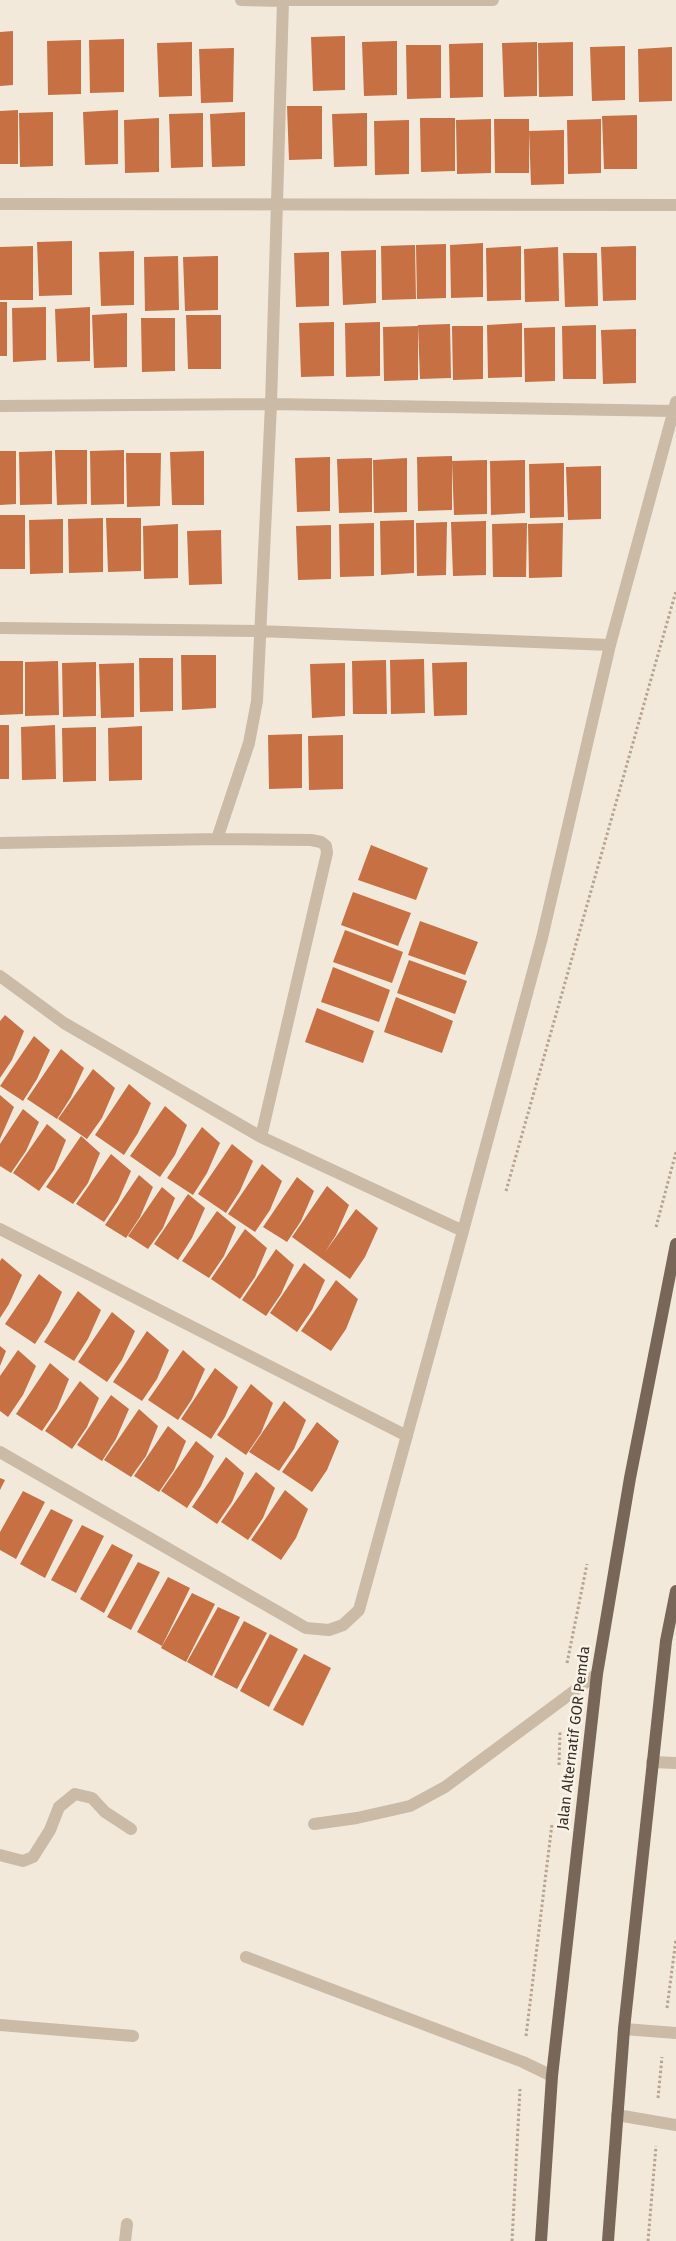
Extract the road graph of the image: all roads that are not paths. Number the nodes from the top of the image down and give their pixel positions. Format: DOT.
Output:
graph roads {
  1 [pos="241,0"];
  2 [pos="282,0"];
  3 [pos="493,0"];
  4 [pos="0,204"];
  5 [pos="276,205"];
  6 [pos="676,205"];
  7 [pos="271,404"];
  8 [pos="0,406"];
  9 [pos="675,407"];
  10 [pos="0,628"];
  11 [pos="259,631"];
  12 [pos="610,645"];
  13 [pos="217,839"];
  14 [pos="0,842"];
  15 [pos="0,976"];
  16 [pos="261,1137"];
  17 [pos="0,1229"];
  18 [pos="463,1231"];
  19 [pos="676,1244"];
  20 [pos="407,1436"];
  21 [pos="0,1452"];
  22 [pos="676,1591"];
  23 [pos="597,1674"];
  24 [pos="652,1762"];
  25 [pos="676,1764"];
  26 [pos="314,1824"];
  27 [pos="130,1829"];
  28 [pos="0,1855"];
  29 [pos="246,1958"];
  30 [pos="0,2025"];
  31 [pos="624,2028"];
  32 [pos="670,2033"];
  33 [pos="133,2036"];
  34 [pos="552,2076"];
  35 [pos="617,2116"];
  36 [pos="676,2125"];
  37 [pos="127,2224"];
  38 [pos="125,2241"];
  39 [pos="541,2241"];
  40 [pos="608,2241"];
  1 -- 2 [label="street"];
  2 -- 3 [label="street"];
  2 -- 5 [label="street"];
  4 -- 5 [label="street"];
  5 -- 6 [label="street"];
  5 -- 7 [label="street"];
  7 -- 8 [label="street"];
  7 -- 9 [label="street"];
  7 -- 11 [label="street"];
  9 -- 12 [label="street"];
  10 -- 11 [label="street"];
  11 -- 12 [label="street"];
  11 -- 13 [label="street"];
  12 -- 18 [label="street"];
  13 -- 14 [label="street"];
  13 -- 16 [label="street"];
  15 -- 16 [label="street"];
  16 -- 18 [label="street"];
  17 -- 20 [label="street"];
  18 -- 20 [label="street"];
  19 -- 23 [label="main road, Jalan Alternatif GOR Pemda"];
  20 -- 21 [label="street"];
  22 -- 24 [label="main road"];
  23 -- 26 [label="street"];
  23 -- 34 [label="main road, Jalan Alternatif GOR Pemda"];
  24 -- 25 [label="street"];
  24 -- 31 [label="main road"];
  27 -- 28 [label="street"];
  29 -- 34 [label="street"];
  30 -- 33 [label="street"];
  31 -- 32 [label="street"];
  31 -- 35 [label="main road"];
  34 -- 39 [label="main road, Jalan Alternatif GOR Pemda"];
  35 -- 36 [label="street"];
  35 -- 40 [label="main road"];
  37 -- 38 [label="street"];
}
